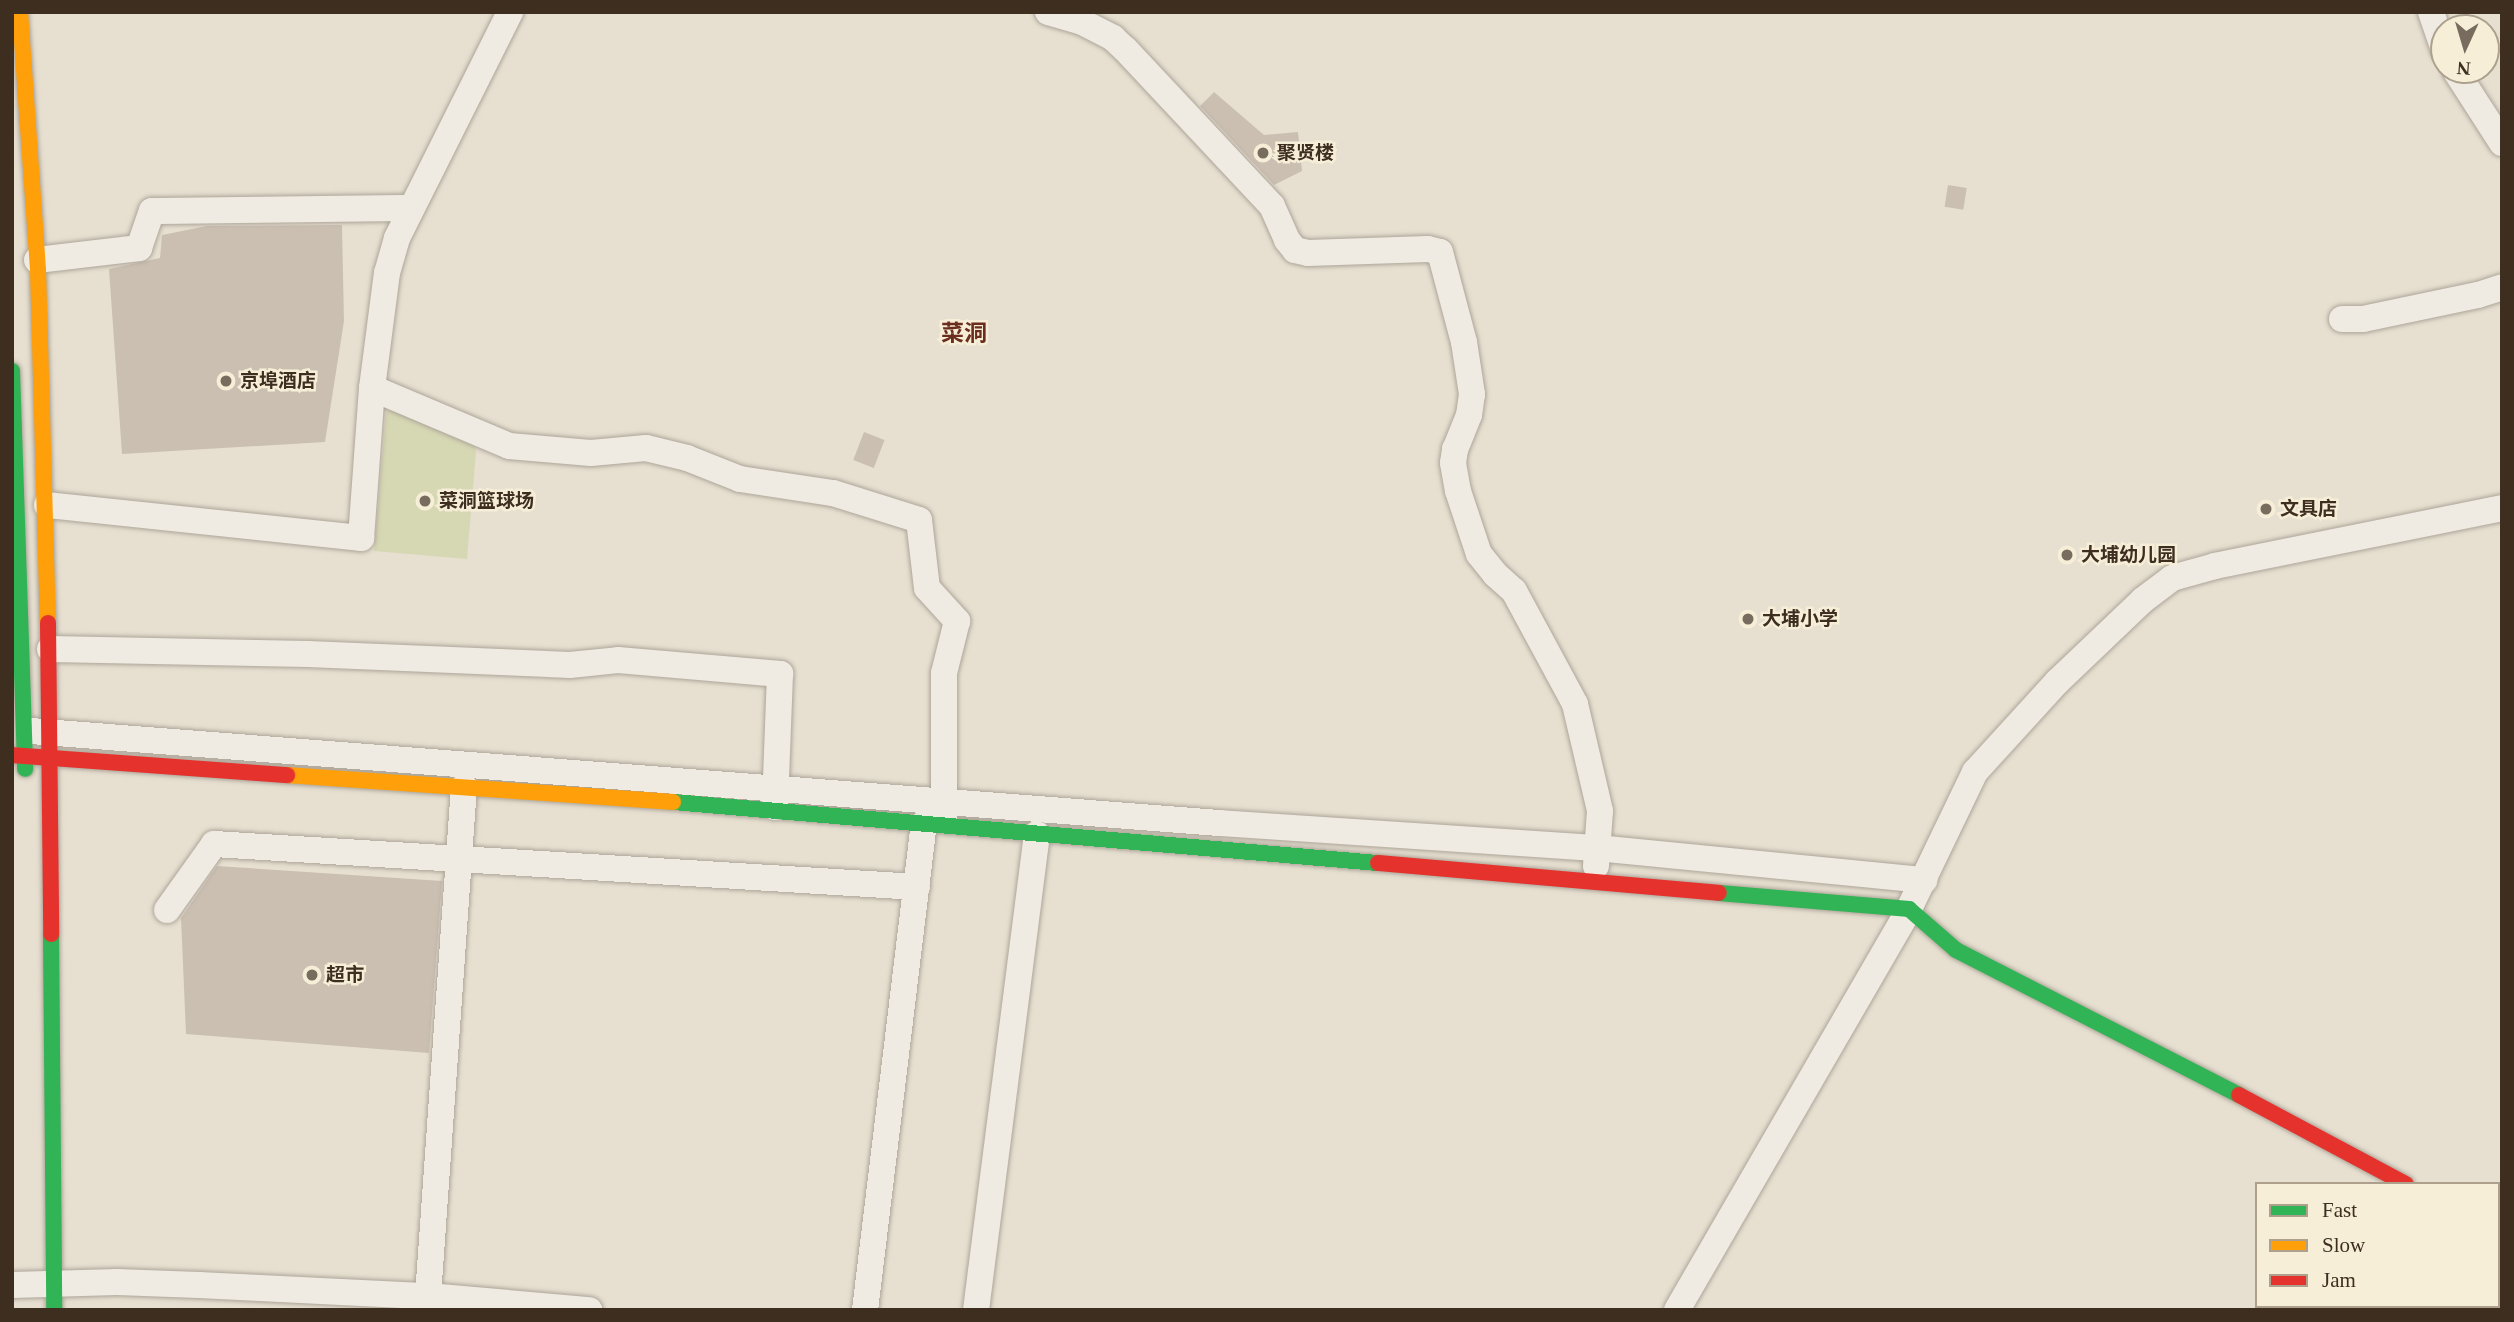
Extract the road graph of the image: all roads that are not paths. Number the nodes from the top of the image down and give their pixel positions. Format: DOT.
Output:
graph roads {
  1 [pos="20,12"];
  2 [pos="510,12"];
  3 [pos="1048,12"];
  4 [pos="2464,84"];
  5 [pos="2502,143"];
  6 [pos="410,208"];
  7 [pos="37,260"];
  8 [pos="2502,287"];
  9 [pos="2342,319"];
  10 [pos="12,371"];
  11 [pos="372,388"];
  12 [pos="47,505"];
  13 [pos="2502,508"];
  14 [pos="50,649"];
  15 [pos="29,743"];
  16 [pos="25,781"];
  17 [pos="464,786"];
  18 [pos="775,800"];
  19 [pos="937,817"];
  20 [pos="1037,834"];
  21 [pos="1597,848"];
  22 [pos="458,858"];
  23 [pos="1924,880"];
  24 [pos="1594,881"];
  25 [pos="917,887"];
  26 [pos="1909,909"];
  27 [pos="167,910"];
  28 [pos="2402,1182"];
  29 [pos="31,1283"];
  30 [pos="428,1296"];
  31 [pos="513,1306"];
  32 [pos="54,1310"];
  33 [pos="589,1310"];
  34 [pos="865,1310"];
  35 [pos="976,1310"];
  36 [pos="1677,1310"];
  1 -- 7 [label="street"];
  2 -- 6 [label="street"];
  3 -- 21 [label="street"];
  4 -- 5 [label="street"];
  6 -- 7 [label="street"];
  6 -- 11 [label="street"];
  7 -- 12 [label="street"];
  8 -- 9 [label="street"];
  10 -- 15 [label="street"];
  11 -- 12 [label="street"];
  11 -- 19 [label="street"];
  12 -- 14 [label="street"];
  13 -- 23 [label="street"];
  14 -- 15 [label="street"];
  14 -- 18 [label="street"];
  15 -- 16 [label="street"];
  15 -- 17 [label="street"];
  15 -- 18 [label="street"];
  15 -- 29 [label="street"];
  17 -- 18 [label="street"];
  17 -- 22 [label="street"];
  18 -- 19 [label="street"];
  19 -- 20 [label="street"];
  19 -- 21 [label="street"];
  19 -- 25 [label="street"];
  20 -- 24 [label="street"];
  20 -- 35 [label="street"];
  21 -- 23 [label="street"];
  21 -- 24 [label="street"];
  22 -- 25 [label="street"];
  22 -- 27 [label="street"];
  22 -- 30 [label="street"];
  23 -- 26 [label="street"];
  24 -- 26 [label="street"];
  25 -- 34 [label="street"];
  26 -- 28 [label="street"];
  26 -- 36 [label="street"];
  29 -- 30 [label="street"];
  29 -- 32 [label="street"];
  30 -- 31 [label="street"];
  31 -- 33 [label="street"];
}
